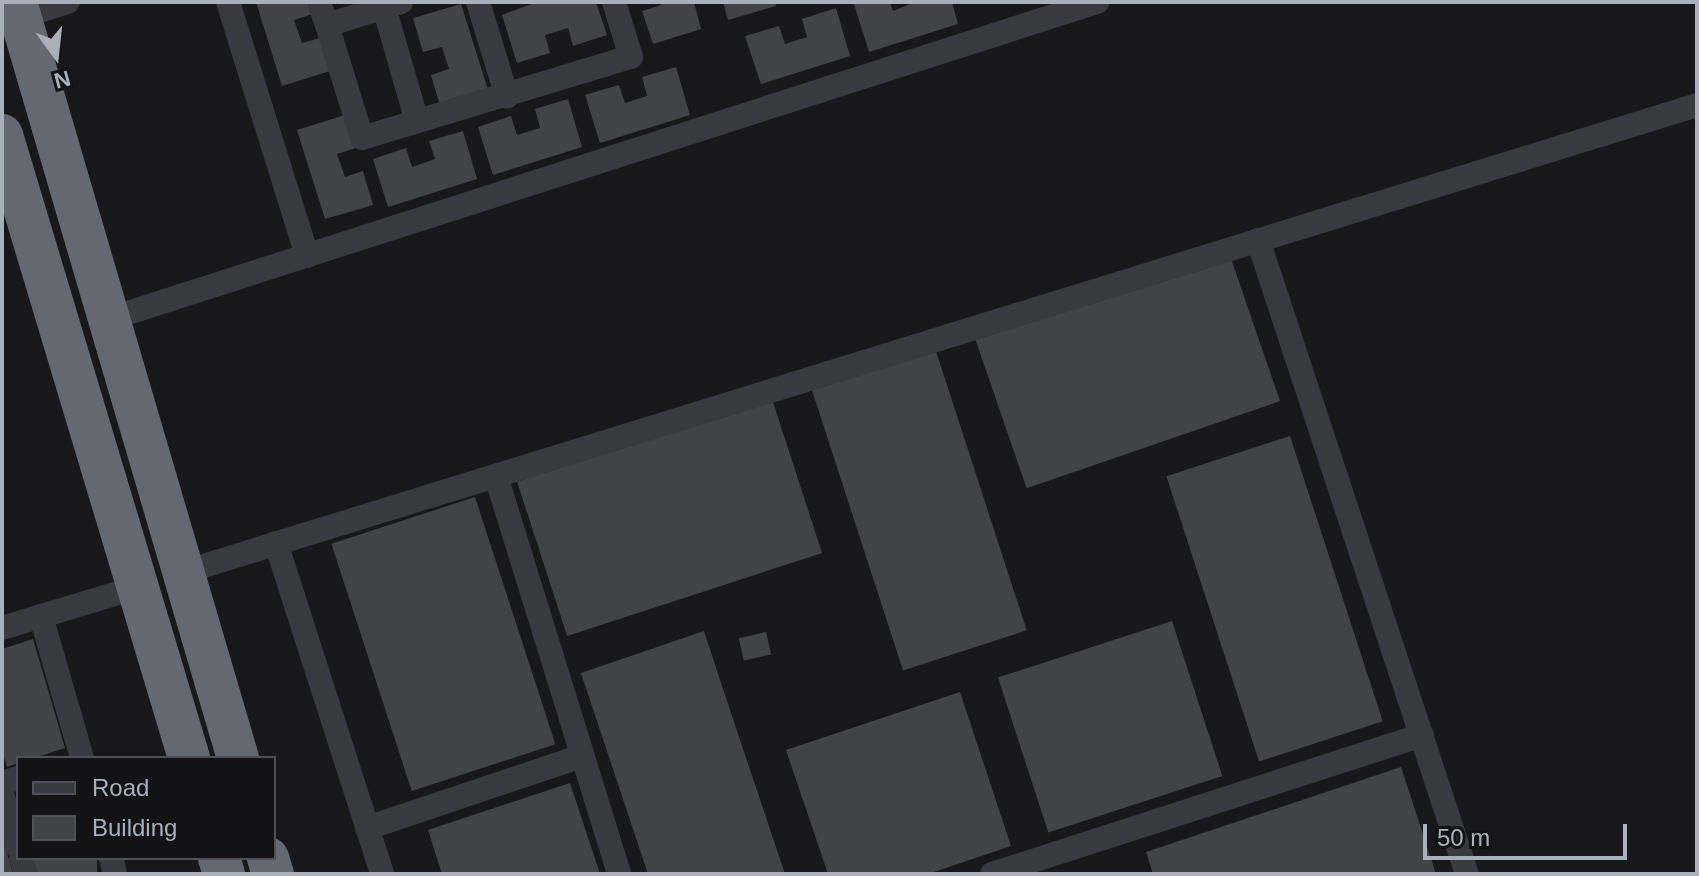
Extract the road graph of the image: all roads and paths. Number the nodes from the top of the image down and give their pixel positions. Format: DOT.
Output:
graph roads {
  1 [pos="68,2"];
  2 [pos="228,2"];
  3 [pos="478,2"];
  4 [pos="614,2"];
  5 [pos="1097,2"];
  6 [pos="392,4"];
  7 [pos="18,9"];
  8 [pos="323,14"];
  9 [pos="507,97"];
  10 [pos="1697,105"];
  11 [pos="417,121"];
  12 [pos="2,135"];
  13 [pos="1258,240"];
  14 [pos="307,256"];
  15 [pos="109,319"];
  16 [pos="496,476"];
  17 [pos="276,543"];
  18 [pos="184,572"];
  19 [pos="138,587"];
  20 [pos="41,616"];
  21 [pos="2,628"];
  22 [pos="1422,735"];
  23 [pos="81,756"];
  24 [pos="188,756"];
  25 [pos="237,756"];
  26 [pos="582,756"];
  27 [pos="2,794"];
  28 [pos="367,828"];
  29 [pos="16,841"];
  30 [pos="382,874"];
  31 [pos="619,874"];
  32 [pos="992,874"];
  33 [pos="1467,874"];
  1 -- 7 [label="street"];
  2 -- 14 [label="street"];
  3 -- 9 [label="street"];
  4 -- 9 [label="street"];
  5 -- 14 [label="street"];
  6 -- 8 [label="street"];
  6 -- 11 [label="street"];
  7 -- 15 [label="highway"];
  8 -- 11 [label="street"];
  9 -- 11 [label="street"];
  10 -- 13 [label="street"];
  12 -- 19 [label="highway"];
  13 -- 16 [label="street"];
  13 -- 22 [label="street"];
  14 -- 15 [label="street"];
  15 -- 18 [label="highway"];
  16 -- 17 [label="street"];
  16 -- 26 [label="street"];
  17 -- 18 [label="street"];
  17 -- 28 [label="street"];
  18 -- 25 [label="highway"];
  19 -- 20 [label="street"];
  19 -- 24 [label="highway"];
  20 -- 21 [label="street"];
  20 -- 23 [label="street"];
  22 -- 32 [label="street"];
  22 -- 33 [label="street"];
  26 -- 28 [label="street"];
  26 -- 31 [label="street"];
  27 -- 29 [label="street"];
  28 -- 30 [label="street"];
}
